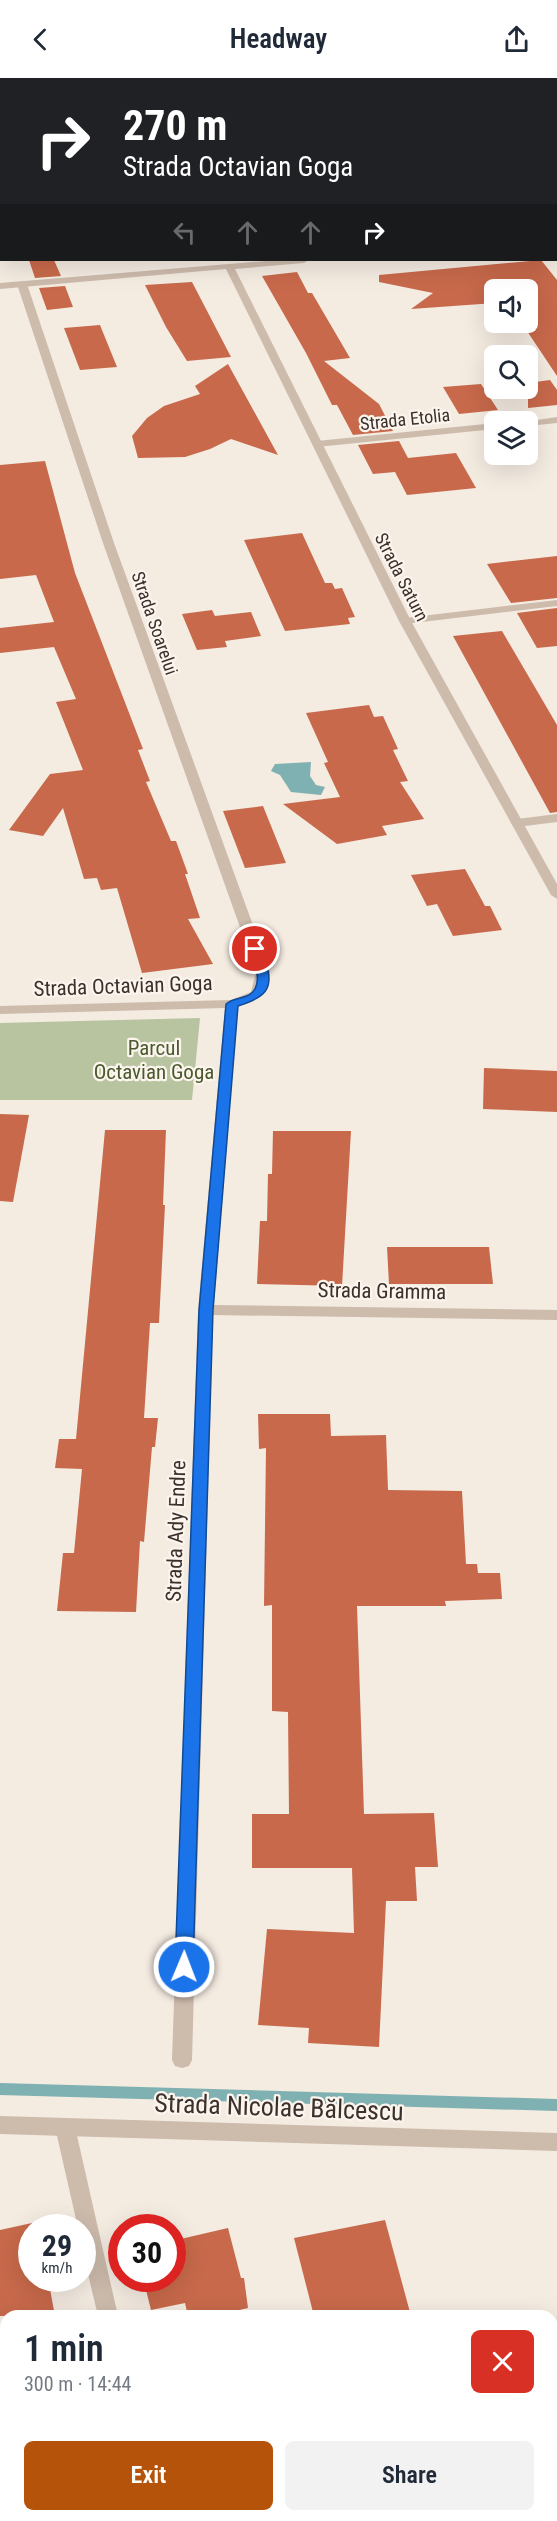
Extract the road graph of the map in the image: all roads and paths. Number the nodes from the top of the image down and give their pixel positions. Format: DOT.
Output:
graph roads {
  1 [pos="292,261"];
  2 [pos="229,266"];
  3 [pos="22,284"];
  4 [pos="0,286"];
  5 [pos="557,420"];
  6 [pos="538,422"];
  7 [pos="484,427"];
  8 [pos="317,444"];
  9 [pos="557,603"];
  10 [pos="405,621"];
  11 [pos="557,818"];
  12 [pos="517,823"];
  13 [pos="557,895"];
  14 [pos="263,972"];
  15 [pos="232,1004"];
  16 [pos="0,1010"];
  17 [pos="206,1310"];
  18 [pos="557,1315"];
  19 [pos="182,2060"];
  20 [pos="0,2125"];
  21 [pos="65,2127"];
  22 [pos="557,2142"];
  23 [pos="107,2310"];
  1 -- 2 [label="street"];
  2 -- 3 [label="street"];
  2 -- 8 [label="street, Strada Saturn"];
  3 -- 4 [label="street"];
  3 -- 14 [label="street, Strada Soarelui"];
  5 -- 6 [label="street"];
  7 -- 8 [label="street, Strada Etolia"];
  8 -- 10 [label="street, Strada Saturn"];
  9 -- 10 [label="street"];
  10 -- 12 [label="street, Strada Saturn"];
  11 -- 12 [label="street"];
  12 -- 13 [label="street, Strada Saturn"];
  14 -- 15 [label="street, Strada Octavian Goga"];
  15 -- 16 [label="street, Strada Octavian Goga"];
  15 -- 17 [label="street, Strada Ady Endre"];
  17 -- 18 [label="street, Strada Gramma"];
  17 -- 19 [label="street, Strada Ady Endre"];
  20 -- 21 [label="street, Strada Nicolae Bălcescu"];
  21 -- 22 [label="street, Strada Nicolae Bălcescu"];
  21 -- 23 [label="street"];
}
